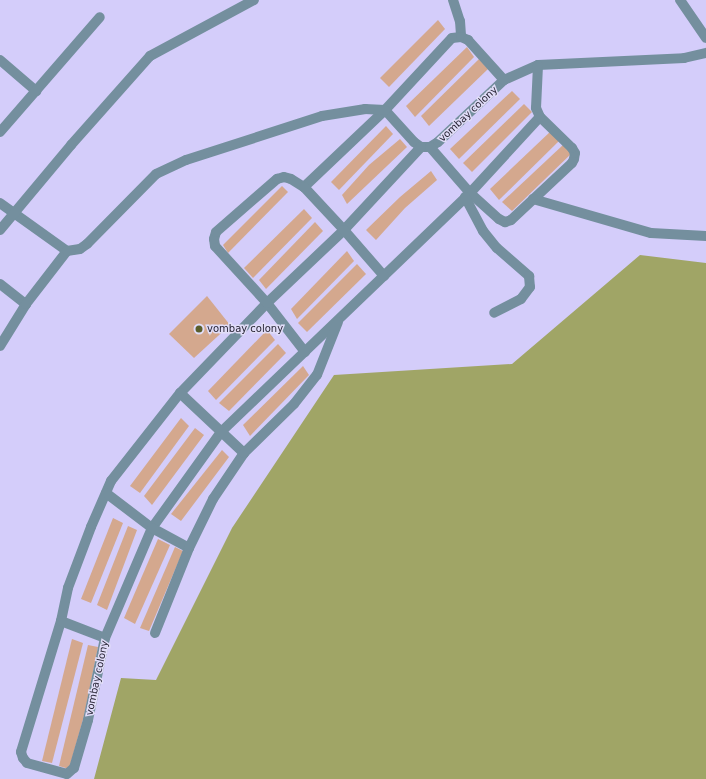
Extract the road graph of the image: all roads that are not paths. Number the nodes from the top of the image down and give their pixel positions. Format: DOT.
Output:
graph roads {
  1 [pos="254,0"];
  2 [pos="453,0"];
  3 [pos="685,2"];
  4 [pos="100,17"];
  5 [pos="461,37"];
  6 [pos="706,38"];
  7 [pos="706,53"];
  8 [pos="4,63"];
  9 [pos="538,65"];
  10 [pos="504,80"];
  11 [pos="36,91"];
  12 [pos="385,110"];
  13 [pos="540,117"];
  14 [pos="0,132"];
  15 [pos="426,147"];
  16 [pos="304,187"];
  17 [pos="468,195"];
  18 [pos="533,199"];
  19 [pos="0,203"];
  20 [pos="13,214"];
  21 [pos="0,230"];
  22 [pos="344,230"];
  23 [pos="706,236"];
  24 [pos="67,251"];
  25 [pos="384,276"];
  26 [pos="0,284"];
  27 [pos="267,303"];
  28 [pos="26,304"];
  29 [pos="494,312"];
  30 [pos="340,318"];
  31 [pos="0,346"];
  32 [pos="305,352"];
  33 [pos="180,393"];
  34 [pos="221,432"];
  35 [pos="244,454"];
  36 [pos="106,494"];
  37 [pos="152,528"];
  38 [pos="190,548"];
  39 [pos="62,621"];
  40 [pos="155,633"];
  41 [pos="105,638"];
  1 -- 20 [label="street"];
  2 -- 5 [label="street"];
  3 -- 6 [label="street"];
  4 -- 11 [label="street"];
  5 -- 10 [label="street, vombay colony"];
  5 -- 12 [label="street"];
  7 -- 9 [label="street"];
  8 -- 11 [label="street"];
  9 -- 10 [label="street"];
  9 -- 13 [label="street"];
  10 -- 15 [label="street, vombay colony"];
  11 -- 14 [label="street"];
  12 -- 15 [label="street, vombay colony"];
  12 -- 16 [label="street"];
  12 -- 24 [label="street"];
  13 -- 17 [label="street"];
  13 -- 18 [label="street"];
  15 -- 17 [label="street, vombay colony"];
  15 -- 22 [label="street"];
  16 -- 22 [label="street"];
  16 -- 27 [label="street"];
  17 -- 18 [label="street"];
  17 -- 25 [label="street, vombay colony"];
  17 -- 29 [label="street"];
  18 -- 23 [label="street"];
  19 -- 20 [label="street"];
  20 -- 21 [label="street"];
  20 -- 24 [label="street"];
  22 -- 25 [label="street"];
  22 -- 27 [label="street"];
  24 -- 28 [label="street"];
  25 -- 30 [label="street, vombay colony"];
  26 -- 28 [label="street"];
  27 -- 32 [label="street"];
  27 -- 33 [label="street"];
  28 -- 31 [label="street"];
  30 -- 32 [label="street, vombay colony"];
  30 -- 35 [label="street"];
  32 -- 34 [label="street, vombay colony"];
  33 -- 34 [label="street"];
  33 -- 36 [label="street"];
  34 -- 35 [label="street"];
  34 -- 37 [label="street, vombay colony"];
  35 -- 38 [label="street"];
  36 -- 37 [label="street"];
  36 -- 39 [label="street"];
  37 -- 38 [label="street"];
  37 -- 41 [label="street, vombay colony"];
  38 -- 40 [label="street"];
  39 -- 41 [label="street"];
  39 -- 41 [label="street, vombay colony"];
}
